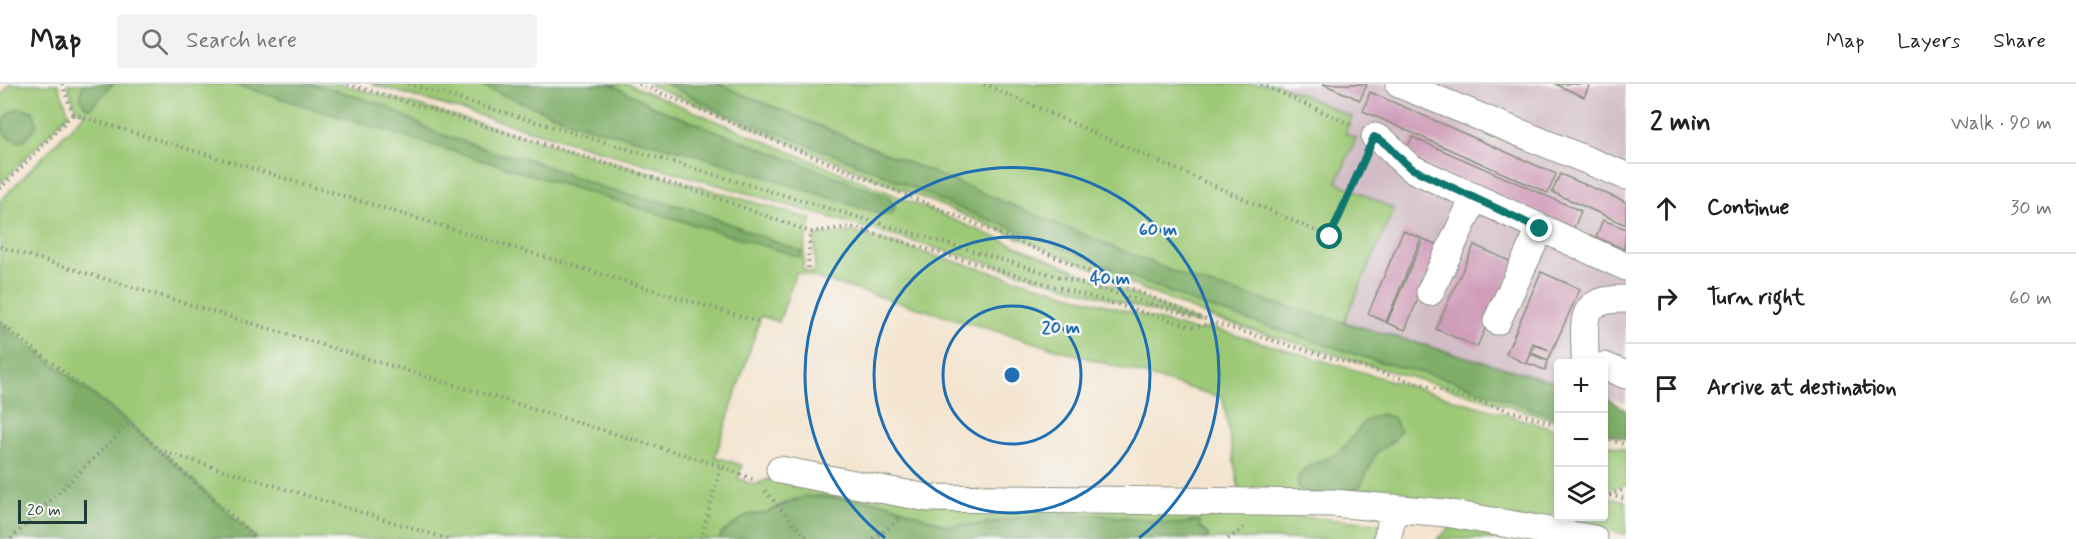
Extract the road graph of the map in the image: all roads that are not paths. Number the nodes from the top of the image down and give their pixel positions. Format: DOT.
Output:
graph roads {
  1 [pos="1400,84"];
  2 [pos="1374,137"];
  3 [pos="1626,176"];
  4 [pos="1474,198"];
  5 [pos="1540,229"];
  6 [pos="1626,267"];
  7 [pos="1430,292"];
  8 [pos="1626,299"];
  9 [pos="1497,321"];
  10 [pos="1585,359"];
  11 [pos="1608,368"];
  12 [pos="1626,375"];
  13 [pos="768,476"];
  14 [pos="1395,508"];
  15 [pos="1387,539"];
  16 [pos="1594,539"];
  1 -- 3 [label="street"];
  2 -- 4 [label="street"];
  4 -- 5 [label="street"];
  4 -- 7 [label="street"];
  5 -- 6 [label="street"];
  5 -- 9 [label="street"];
  8 -- 10 [label="street"];
  11 -- 12 [label="street"];
  13 -- 14 [label="street"];
  14 -- 15 [label="street"];
  14 -- 16 [label="street"];
}
